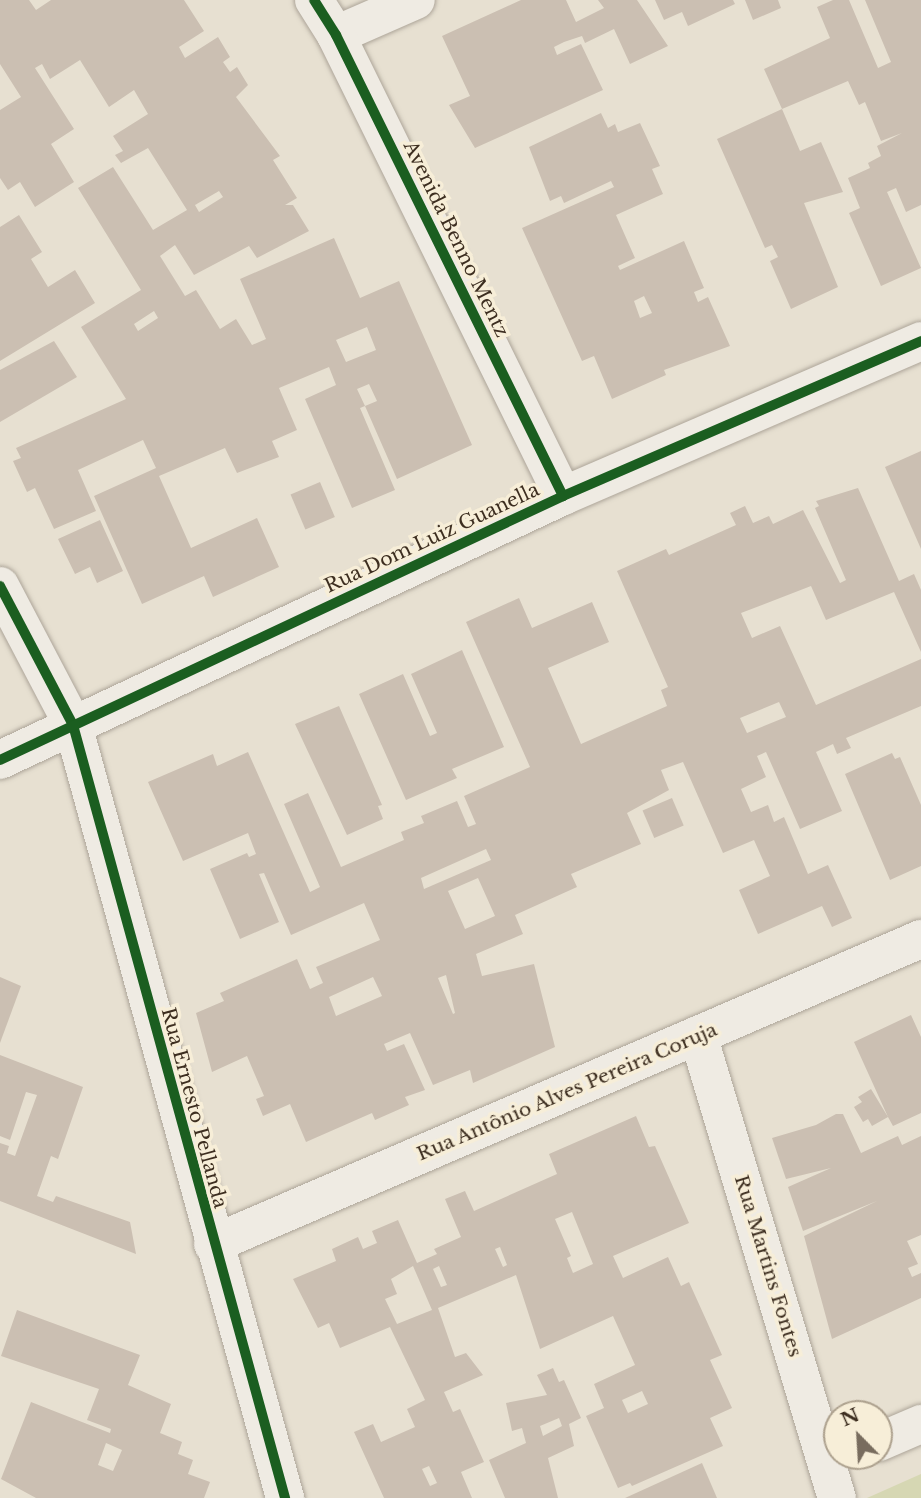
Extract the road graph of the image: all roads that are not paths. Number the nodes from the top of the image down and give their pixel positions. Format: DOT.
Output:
graph roads {
  1 [pos="314,0"];
  2 [pos="416,0"];
  3 [pos="336,35"];
  4 [pos="921,341"];
  5 [pos="564,496"];
  6 [pos="0,586"];
  7 [pos="73,725"];
  8 [pos="0,760"];
  9 [pos="921,939"];
  10 [pos="698,1035"];
  11 [pos="213,1244"];
  12 [pos="921,1424"];
  13 [pos="893,1436"];
  14 [pos="837,1473"];
  15 [pos="285,1498"];
  1 -- 3 [label="street, Avenida Benno Mentz"];
  2 -- 3 [label="street"];
  3 -- 5 [label="street, Avenida Benno Mentz"];
  4 -- 5 [label="street, Rua Dom Luiz Guanella"];
  5 -- 7 [label="street, Rua Dom Luiz Guanella"];
  6 -- 7 [label="street, Rua Ernesto Pellanda"];
  7 -- 8 [label="street, Rua Dom Luiz Guanella"];
  7 -- 11 [label="street, Rua Ernesto Pellanda"];
  9 -- 10 [label="street, Rua Antônio Alves Pereira Coruja"];
  10 -- 11 [label="street, Rua Antônio Alves Pereira Coruja"];
  10 -- 14 [label="street, Rua Martins Fontes"];
  11 -- 15 [label="street, Rua Ernesto Pellanda"];
  12 -- 13 [label="street"];
}
